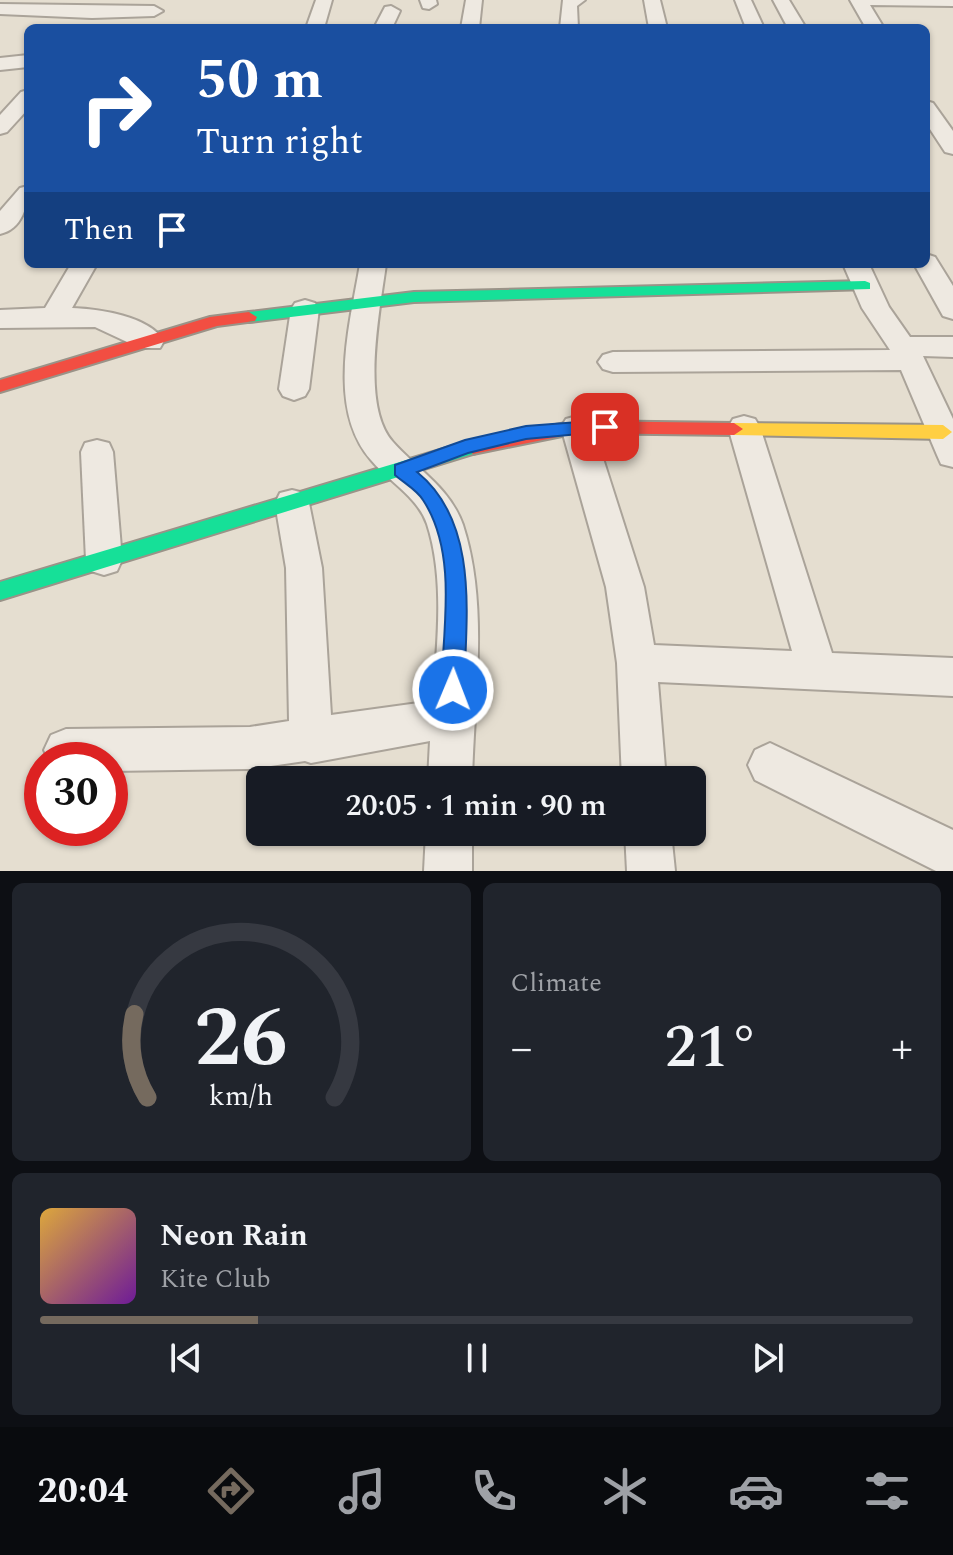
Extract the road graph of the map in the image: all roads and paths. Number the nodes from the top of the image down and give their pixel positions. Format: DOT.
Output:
graph roads {
  1 [pos="324,0"];
  2 [pos="474,0"];
  3 [pos="577,0"];
  4 [pos="652,0"];
  5 [pos="743,0"];
  6 [pos="781,0"];
  7 [pos="858,0"];
  8 [pos="950,2"];
  9 [pos="2,10"];
  10 [pos="391,11"];
  11 [pos="155,13"];
  12 [pos="316,24"];
  13 [pos="385,24"];
  14 [pos="471,24"];
  15 [pos="569,24"];
  16 [pos="657,24"];
  17 [pos="753,24"];
  18 [pos="795,24"];
  19 [pos="873,24"];
  20 [pos="24,61"];
  21 [pos="0,64"];
  22 [pos="24,101"];
  23 [pos="930,113"];
  24 [pos="0,128"];
  25 [pos="953,147"];
  26 [pos="24,198"];
  27 [pos="0,227"];
  28 [pos="82,268"];
  29 [pos="372,268"];
  30 [pos="929,268"];
  31 [pos="860,275"];
  32 [pos="368,302"];
  33 [pos="305,309"];
  34 [pos="953,310"];
  35 [pos="53,317"];
  36 [pos="3,324"];
  37 [pos="150,341"];
  38 [pos="953,347"];
  39 [pos="907,353"];
  40 [pos="613,362"];
  41 [pos="0,386"];
  42 [pos="294,389"];
  43 [pos="577,427"];
  44 [pos="744,427"];
  45 [pos="948,443"];
  46 [pos="97,452"];
  47 [pos="401,470"];
  48 [pos="292,503"];
  49 [pos="104,560"];
  50 [pos="2,592"];
  51 [pos="637,663"];
  52 [pos="818,671"];
  53 [pos="953,677"];
  54 [pos="452,718"];
  55 [pos="311,742"];
  56 [pos="128,749"];
  57 [pos="770,765"];
  58 [pos="450,766"];
  59 [pos="643,766"];
  60 [pos="449,846"];
  61 [pos="649,846"];
  62 [pos="953,854"];
  63 [pos="448,871"];
  64 [pos="651,871"];
  1 -- 12 [label="street"];
  2 -- 14 [label="street"];
  3 -- 15 [label="street"];
  4 -- 16 [label="street"];
  5 -- 17 [label="street"];
  6 -- 18 [label="street"];
  7 -- 8 [label="street"];
  7 -- 19 [label="street"];
  9 -- 11 [label="street"];
  10 -- 13 [label="street"];
  20 -- 21 [label="street"];
  22 -- 24 [label="street"];
  23 -- 25 [label="street"];
  26 -- 27 [label="street"];
  28 -- 35 [label="street"];
  29 -- 32 [label="street"];
  30 -- 34 [label="street"];
  31 -- 32 [label="street"];
  31 -- 39 [label="street"];
  32 -- 33 [label="street"];
  32 -- 47 [label="street"];
  33 -- 37 [label="street"];
  33 -- 42 [label="street"];
  35 -- 36 [label="street"];
  35 -- 37 [label="street"];
  37 -- 41 [label="street"];
  38 -- 39 [label="street"];
  39 -- 40 [label="street"];
  39 -- 45 [label="street"];
  43 -- 44 [label="street"];
  43 -- 47 [label="street"];
  43 -- 51 [label="street"];
  44 -- 45 [label="street"];
  44 -- 52 [label="street"];
  46 -- 49 [label="street"];
  47 -- 48 [label="street"];
  47 -- 54 [label="street"];
  48 -- 49 [label="street"];
  48 -- 55 [label="street"];
  49 -- 50 [label="street"];
  51 -- 52 [label="street"];
  51 -- 59 [label="street"];
  52 -- 53 [label="street"];
  54 -- 55 [label="street"];
  54 -- 58 [label="street"];
  55 -- 56 [label="street"];
  57 -- 62 [label="street"];
  60 -- 63 [label="street"];
  61 -- 64 [label="street"];
}
